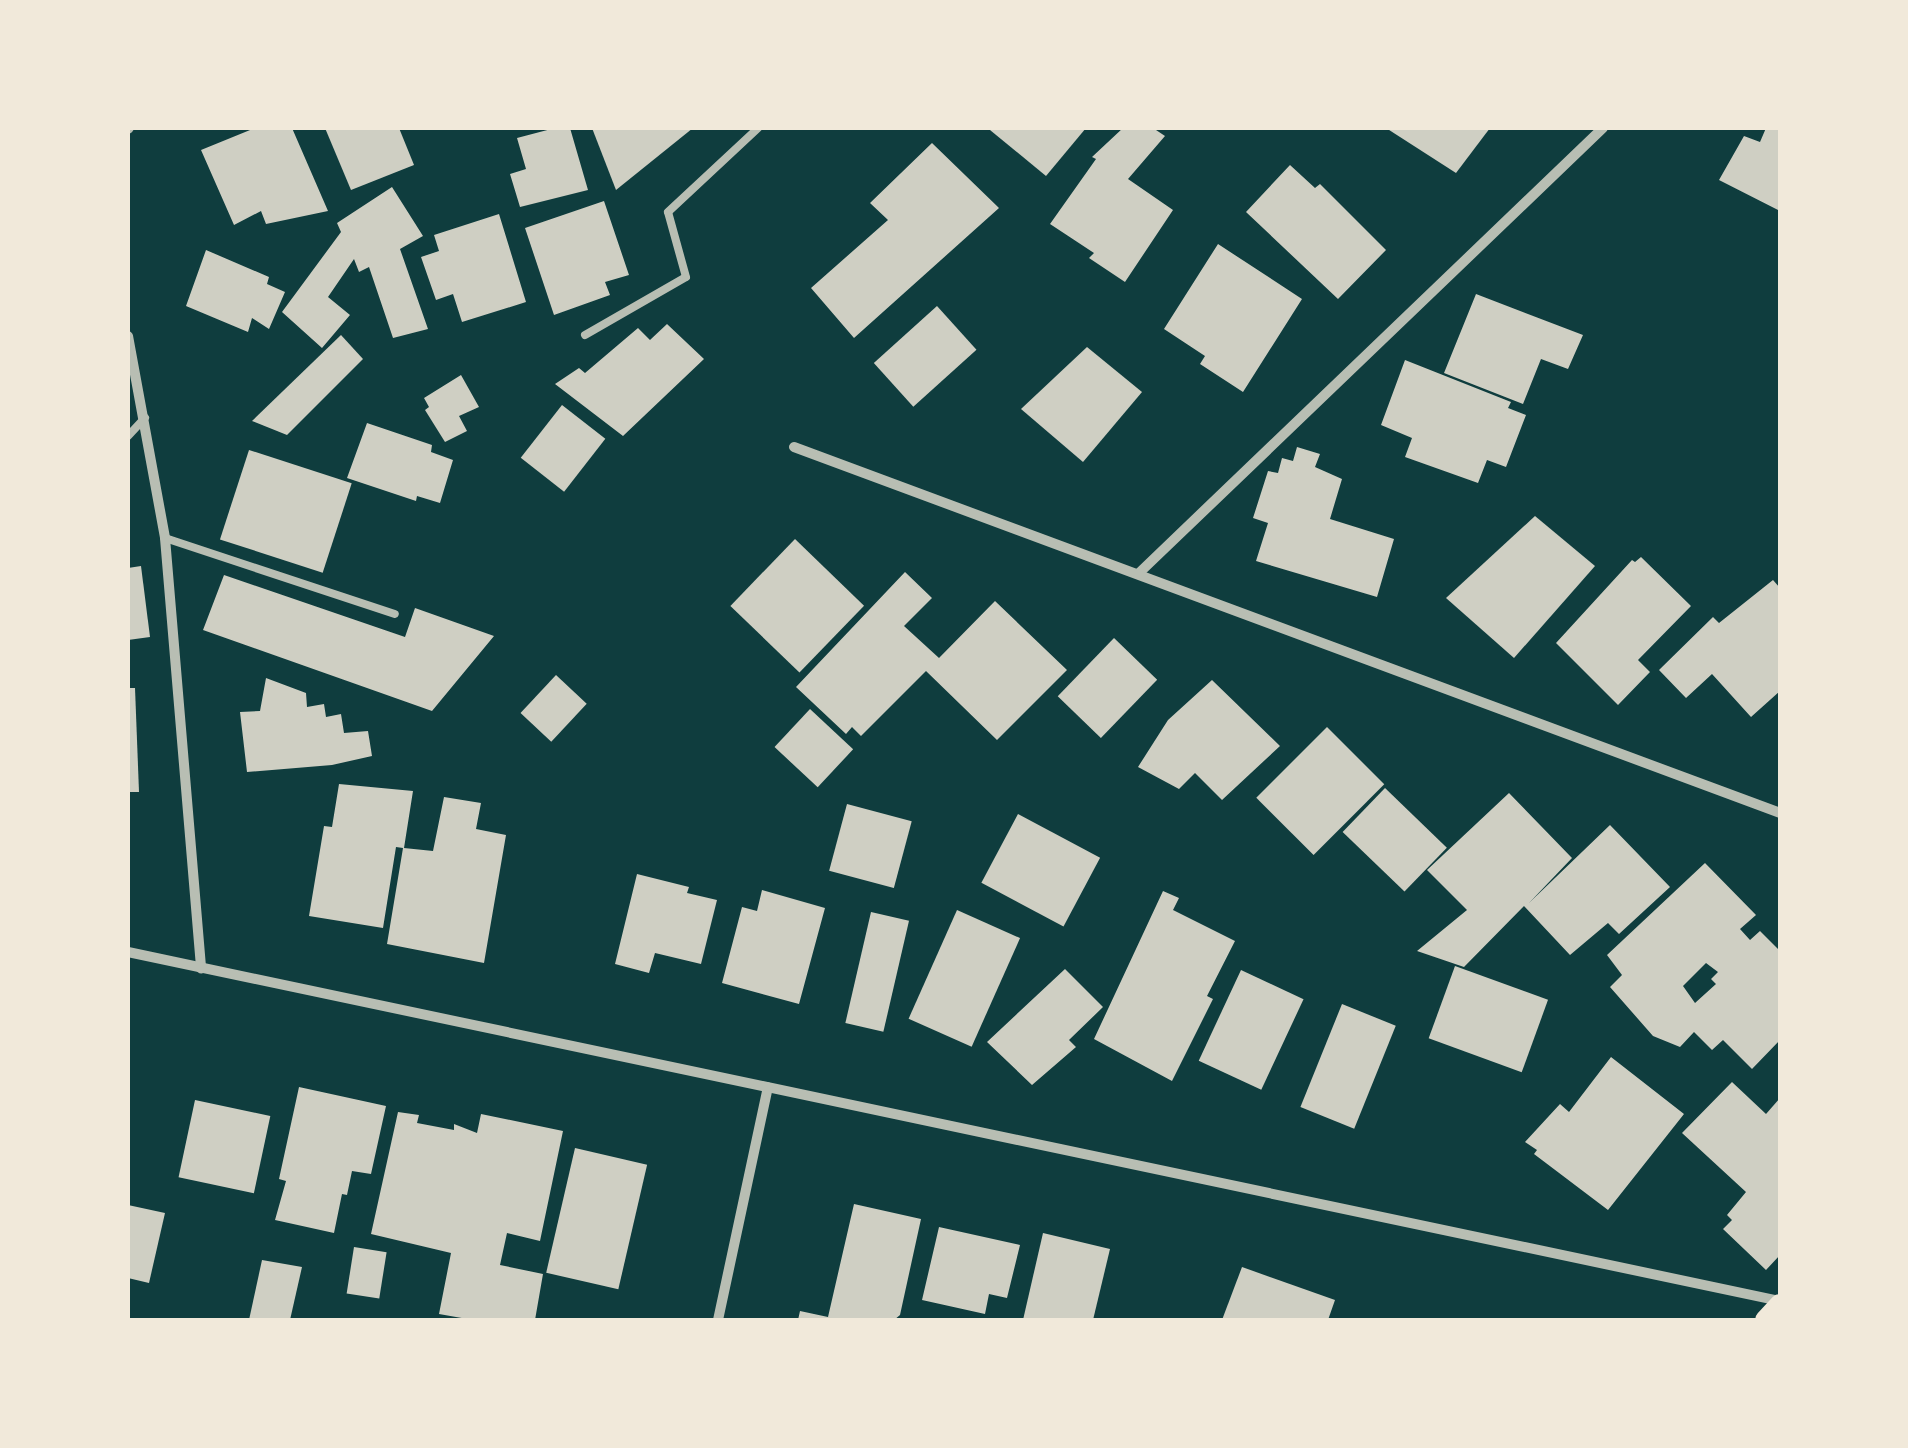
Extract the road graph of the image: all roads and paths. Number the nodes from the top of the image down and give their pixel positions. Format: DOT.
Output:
graph roads {
  1 [pos="758,128"];
  2 [pos="1603,128"];
  3 [pos="586,335"];
  4 [pos="128,336"];
  5 [pos="145,418"];
  6 [pos="128,436"];
  7 [pos="794,447"];
  8 [pos="164,538"];
  9 [pos="1138,574"];
  10 [pos="395,614"];
  11 [pos="1780,813"];
  12 [pos="128,952"];
  13 [pos="201,968"];
  14 [pos="768,1087"];
  15 [pos="1780,1302"];
  16 [pos="718,1320"];
  17 [pos="1765,1320"];
  1 -- 3 [label="lane"];
  2 -- 9 [label="street"];
  4 -- 5 [label="street"];
  5 -- 6 [label="lane"];
  5 -- 8 [label="street"];
  7 -- 9 [label="street"];
  8 -- 10 [label="lane"];
  8 -- 13 [label="street"];
  9 -- 11 [label="street"];
  12 -- 13 [label="street"];
  13 -- 14 [label="street"];
  14 -- 15 [label="street"];
  14 -- 16 [label="street"];
  15 -- 17 [label="main road"];
}
